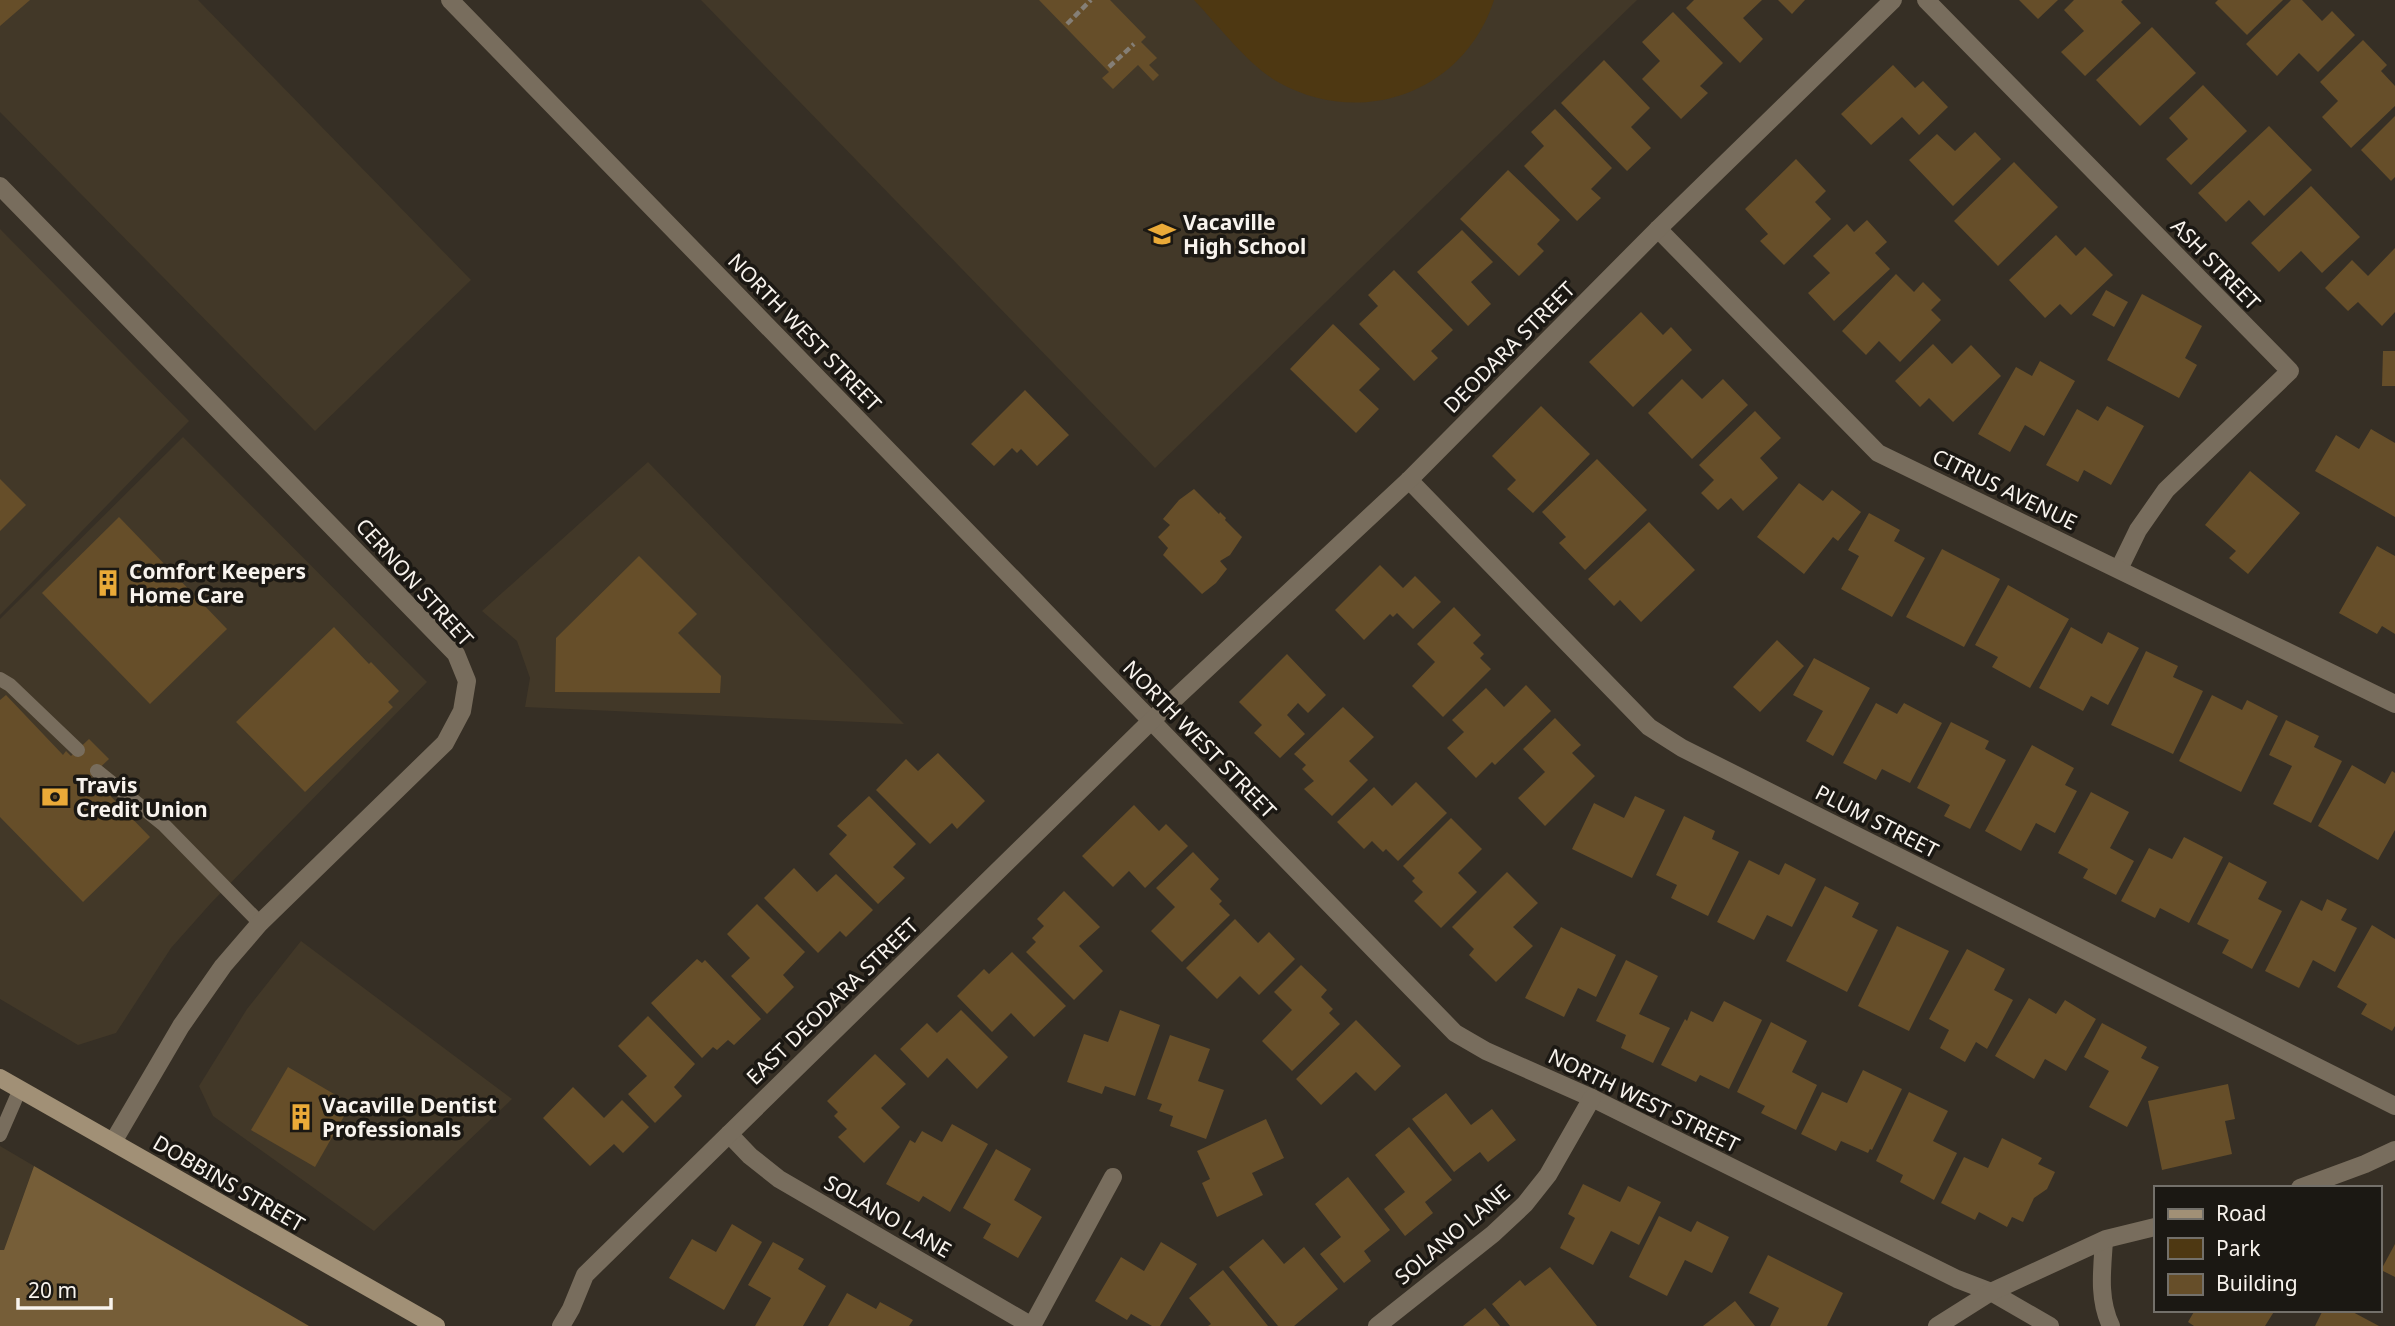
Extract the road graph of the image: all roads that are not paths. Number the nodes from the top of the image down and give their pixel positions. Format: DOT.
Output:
graph roads {
  1 [pos="450,0"];
  2 [pos="1893,0"];
  3 [pos="1926,0"];
  4 [pos="0,186"];
  5 [pos="1658,229"];
  6 [pos="1409,480"];
  7 [pos="2119,569"];
  8 [pos="0,679"];
  9 [pos="2395,704"];
  10 [pos="1152,720"];
  11 [pos="78,750"];
  12 [pos="97,771"];
  13 [pos="260,923"];
  14 [pos="0,1077"];
  15 [pos="20,1089"];
  16 [pos="1592,1098"];
  17 [pos="2395,1106"];
  18 [pos="729,1134"];
  19 [pos="0,1135"];
  20 [pos="113,1142"];
  21 [pos="2395,1150"];
  22 [pos="1112,1177"];
  23 [pos="2305,1186"];
  24 [pos="2154,1227"];
  25 [pos="2104,1241"];
  26 [pos="1991,1292"];
  27 [pos="436,1326"];
  28 [pos="561,1326"];
  29 [pos="1032,1326"];
  30 [pos="1377,1326"];
  31 [pos="1937,1326"];
  32 [pos="2050,1326"];
  33 [pos="2111,1326"];
  1 -- 10 [label="street, NORTH WEST STREET"];
  2 -- 5 [label="street, DEODARA STREET"];
  3 -- 7 [label="street, ASH STREET"];
  4 -- 13 [label="street, CERNON STREET"];
  5 -- 6 [label="street, DEODARA STREET"];
  5 -- 7 [label="street, CITRUS AVENUE"];
  6 -- 10 [label="street, DEODARA STREET"];
  6 -- 17 [label="street, PLUM STREET"];
  7 -- 9 [label="street, CITRUS AVENUE"];
  8 -- 11 [label="lane"];
  10 -- 16 [label="street, NORTH WEST STREET"];
  10 -- 18 [label="street, EAST DEODARA STREET"];
  12 -- 13 [label="lane"];
  13 -- 20 [label="street, CERNON STREET"];
  14 -- 15 [label="main road, DOBBINS STREET"];
  15 -- 19 [label="lane"];
  15 -- 20 [label="main road, DOBBINS STREET"];
  16 -- 26 [label="street, NORTH WEST STREET"];
  16 -- 30 [label="street, SOLANO LANE"];
  18 -- 28 [label="street, EAST DEODARA STREET"];
  18 -- 29 [label="street, SOLANO LANE"];
  20 -- 27 [label="main road, DOBBINS STREET"];
  21 -- 23 [label="street"];
  22 -- 29 [label="street"];
  24 -- 25 [label="street"];
  25 -- 26 [label="street"];
  25 -- 33 [label="street"];
  26 -- 31 [label="street"];
  26 -- 32 [label="street, NORTH WEST STREET"];
}
